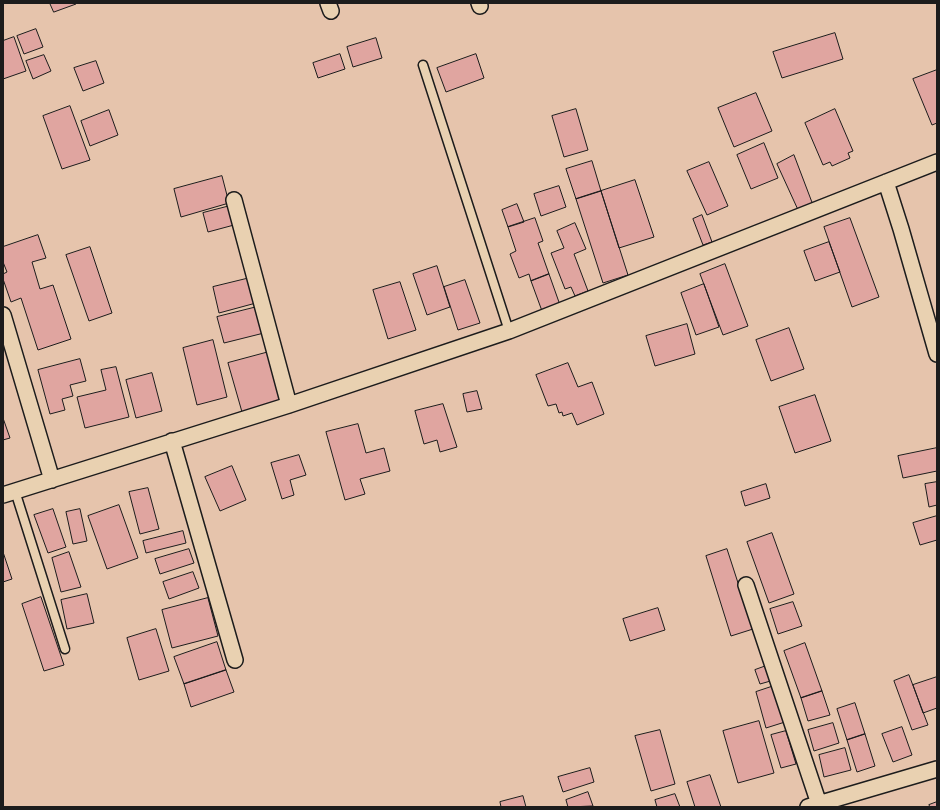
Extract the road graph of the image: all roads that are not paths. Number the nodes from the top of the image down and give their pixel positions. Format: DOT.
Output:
graph roads {
  1 [pos="423,65"];
  2 [pos="937,162"];
  3 [pos="886,182"];
  4 [pos="234,200"];
  5 [pos="3,315"];
  6 [pos="509,331"];
  7 [pos="937,354"];
  8 [pos="289,405"];
  9 [pos="172,442"];
  10 [pos="52,480"];
  11 [pos="9,493"];
  12 [pos="746,585"];
  13 [pos="65,649"];
  14 [pos="235,660"];
  15 [pos="937,769"];
  16 [pos="813,805"];
  1 -- 6 [label="lane"];
  2 -- 3 [label="street"];
  3 -- 6 [label="street"];
  3 -- 7 [label="street"];
  4 -- 8 [label="street"];
  5 -- 10 [label="street"];
  6 -- 8 [label="street"];
  8 -- 9 [label="street"];
  9 -- 10 [label="street"];
  9 -- 14 [label="street"];
  10 -- 11 [label="street"];
  11 -- 13 [label="lane"];
  12 -- 16 [label="street"];
  15 -- 16 [label="street"];
}
